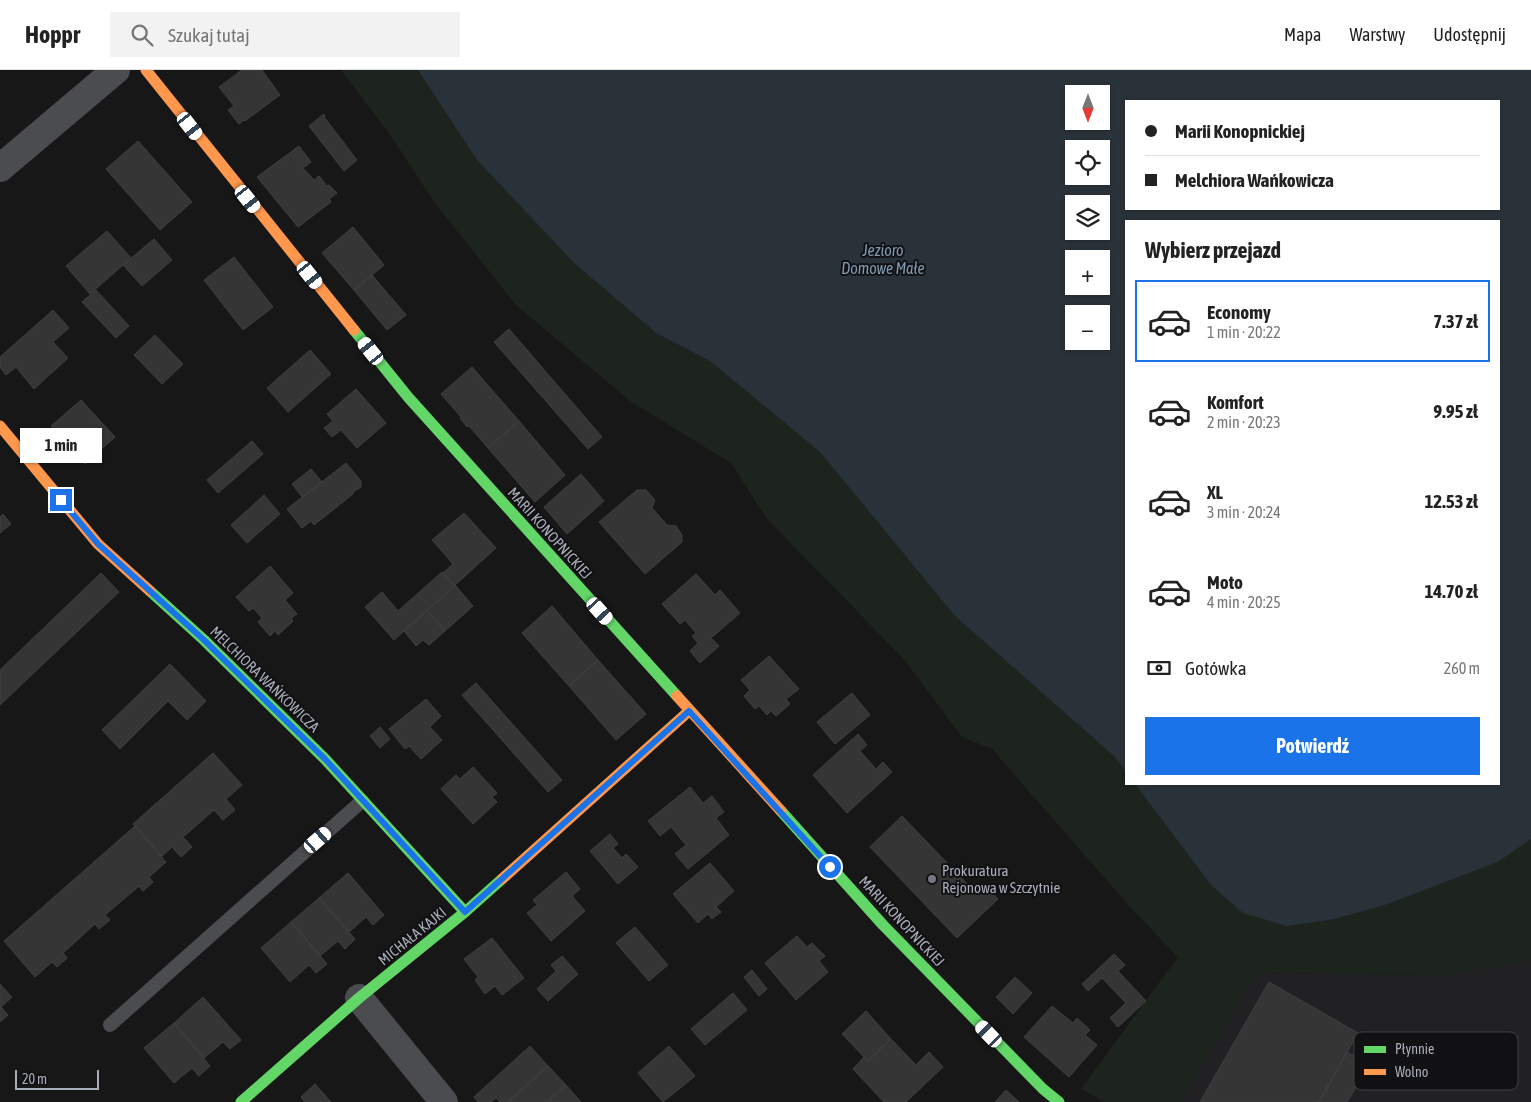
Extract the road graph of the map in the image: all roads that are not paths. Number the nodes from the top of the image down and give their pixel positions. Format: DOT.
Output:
graph roads {
  1 [pos="116,70"];
  2 [pos="146,70"];
  3 [pos="0,168"];
  4 [pos="0,426"];
  5 [pos="689,711"];
  6 [pos="362,801"];
  7 [pos="465,912"];
  8 [pos="359,998"];
  9 [pos="110,1025"];
  10 [pos="241,1102"];
  11 [pos="444,1102"];
  12 [pos="1059,1102"];
  1 -- 3 [label="street"];
  2 -- 5 [label="street, MARII KONOPNICKIEJ"];
  4 -- 6 [label="street, MELCHIORA WAŃKOWICZA"];
  5 -- 7 [label="street, MICHAŁA KAJKI"];
  5 -- 12 [label="street, MARII KONOPNICKIEJ"];
  6 -- 7 [label="street, MELCHIORA WAŃKOWICZA"];
  6 -- 9 [label="lane"];
  7 -- 8 [label="street, MICHAŁA KAJKI"];
  8 -- 10 [label="street, MICHAŁA KAJKI"];
  8 -- 11 [label="street"];
}
